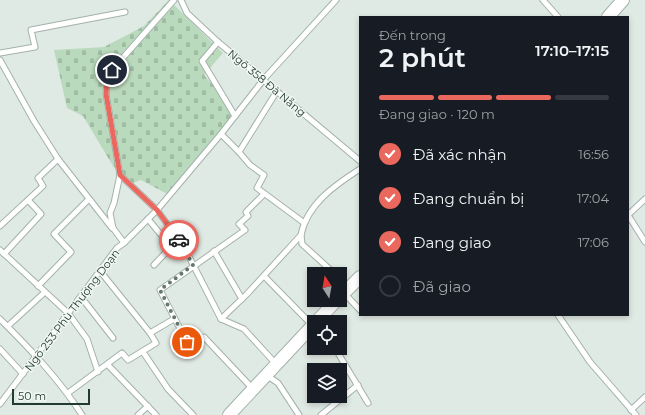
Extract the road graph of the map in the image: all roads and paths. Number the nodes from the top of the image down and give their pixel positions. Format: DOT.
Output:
graph roads {
  1 [pos="174,0"];
  2 [pos="181,0"];
  3 [pos="336,0"];
  4 [pos="623,0"];
  5 [pos="545,1"];
  6 [pos="125,12"];
  7 [pos="557,16"];
  8 [pos="609,16"];
  9 [pos="218,42"];
  10 [pos="0,53"];
  11 [pos="0,60"];
  12 [pos="264,79"];
  13 [pos="277,91"];
  14 [pos="235,116"];
  15 [pos="221,134"];
  16 [pos="239,152"];
  17 [pos="58,159"];
  18 [pos="359,160"];
  19 [pos="359,170"];
  20 [pos="120,175"];
  21 [pos="264,194"];
  22 [pos="89,199"];
  23 [pos="645,199"];
  24 [pos="28,200"];
  25 [pos="157,210"];
  26 [pos="629,214"];
  27 [pos="629,217"];
  28 [pos="148,219"];
  29 [pos="304,222"];
  30 [pos="0,226"];
  31 [pos="113,228"];
  32 [pos="301,235"];
  33 [pos="645,242"];
  34 [pos="124,244"];
  35 [pos="0,250"];
  36 [pos="214,251"];
  37 [pos="4,254"];
  38 [pos="154,265"];
  39 [pos="193,265"];
  40 [pos="327,267"];
  41 [pos="100,272"];
  42 [pos="264,276"];
  43 [pos="359,278"];
  44 [pos="38,286"];
  45 [pos="347,290"];
  46 [pos="45,292"];
  47 [pos="81,297"];
  48 [pos="347,298"];
  49 [pos="242,300"];
  50 [pos="330,307"];
  51 [pos="359,309"];
  52 [pos="68,313"];
  53 [pos="323,315"];
  54 [pos="559,316"];
  55 [pos="307,317"];
  56 [pos="0,318"];
  57 [pos="174,319"];
  58 [pos="221,319"];
  59 [pos="8,326"];
  60 [pos="307,331"];
  61 [pos="150,333"];
  62 [pos="114,338"];
  63 [pos="0,349"];
  64 [pos="143,352"];
  65 [pos="37,355"];
  66 [pos="339,355"];
  67 [pos="276,364"];
  68 [pos="108,365"];
  69 [pos="98,372"];
  70 [pos="23,374"];
  71 [pos="266,375"];
  72 [pos="358,385"];
  73 [pos="253,389"];
  74 [pos="68,393"];
  75 [pos="645,398"];
  76 [pos="368,403"];
  77 [pos="0,404"];
  78 [pos="148,406"];
  79 [pos="631,410"];
  80 [pos="235,413"];
  81 [pos="82,415"];
  82 [pos="138,415"];
  83 [pos="156,415"];
  84 [pos="193,415"];
  85 [pos="299,415"];
  86 [pos="321,415"];
  87 [pos="636,415"];
  1 -- 20 [label="lane"];
  2 -- 9 [label="lane, Ngõ 358 Đà Nẵng"];
  3 -- 12 [label="lane"];
  4 -- 8 [label="street"];
  5 -- 7 [label="lane"];
  6 -- 10 [label="lane"];
  9 -- 12 [label="lane, Ngõ 358 Đà Nẵng"];
  9 -- 14 [label="lane"];
  11 -- 17 [label="lane, Ngõ 253 Phù Thượng Doạn"];
  12 -- 13 [label="lane, Ngõ 358 Đà Nẵng"];
  12 -- 14 [label="lane"];
  13 -- 16 [label="lane"];
  13 -- 18 [label="lane, Ngõ 358 Đà Nẵng"];
  14 -- 15 [label="lane"];
  15 -- 16 [label="lane"];
  15 -- 25 [label="lane"];
  16 -- 21 [label="lane"];
  17 -- 22 [label="lane, Ngõ 253 Phù Thượng Doạn"];
  17 -- 24 [label="lane"];
  19 -- 29 [label="lane"];
  20 -- 25 [label="lane"];
  20 -- 31 [label="lane"];
  21 -- 29 [label="lane"];
  21 -- 36 [label="lane"];
  22 -- 31 [label="lane, Ngõ 253 Phù Thượng Doạn"];
  22 -- 44 [label="lane"];
  23 -- 26 [label="lane"];
  24 -- 30 [label="lane"];
  24 -- 37 [label="lane"];
  25 -- 28 [label="lane"];
  25 -- 39 [label="lane"];
  27 -- 33 [label="lane"];
  28 -- 34 [label="lane"];
  28 -- 38 [label="lane"];
  29 -- 32 [label="lane"];
  31 -- 34 [label="lane, Ngõ 253 Phù Thượng Doạn"];
  32 -- 40 [label="lane"];
  32 -- 42 [label="lane"];
  34 -- 41 [label="lane, Ngõ 253 Phù Thượng Doạn"];
  35 -- 37 [label="lane"];
  36 -- 39 [label="lane"];
  36 -- 49 [label="lane"];
  37 -- 44 [label="lane"];
  39 -- 57 [label="lane"];
  39 -- 58 [label="lane"];
  41 -- 47 [label="lane, Ngõ 253 Phù Thượng Doạn"];
  41 -- 61 [label="lane"];
  42 -- 49 [label="lane"];
  42 -- 55 [label="lane"];
  43 -- 45 [label="street"];
  44 -- 46 [label="lane"];
  46 -- 52 [label="lane"];
  46 -- 59 [label="lane"];
  47 -- 52 [label="lane, Ngõ 253 Phù Thượng Doạn"];
  47 -- 62 [label="lane"];
  48 -- 51 [label="lane"];
  49 -- 58 [label="lane"];
  50 -- 53 [label="street"];
  52 -- 65 [label="lane, Ngõ 253 Phù Thượng Doạn"];
  52 -- 69 [label="lane"];
  54 -- 79 [label="lane"];
  56 -- 59 [label="lane"];
  57 -- 61 [label="lane"];
  57 -- 73 [label="lane"];
  58 -- 67 [label="lane"];
  59 -- 65 [label="lane"];
  60 -- 67 [label="street"];
  61 -- 64 [label="lane"];
  63 -- 70 [label="lane"];
  64 -- 68 [label="lane"];
  64 -- 84 [label="lane"];
  65 -- 70 [label="lane, Ngõ 253 Phù Thượng Doạn"];
  65 -- 74 [label="lane"];
  66 -- 72 [label="lane"];
  67 -- 71 [label="street"];
  68 -- 69 [label="lane"];
  68 -- 78 [label="lane"];
  69 -- 74 [label="lane"];
  70 -- 77 [label="lane, Ngõ 253 Phù Thượng Doạn"];
  71 -- 73 [label="street"];
  71 -- 85 [label="lane"];
  72 -- 76 [label="lane"];
  72 -- 86 [label="lane"];
  73 -- 80 [label="street"];
  74 -- 81 [label="lane"];
  75 -- 79 [label="lane"];
  78 -- 82 [label="lane"];
  78 -- 83 [label="lane"];
  79 -- 87 [label="lane"];
}
